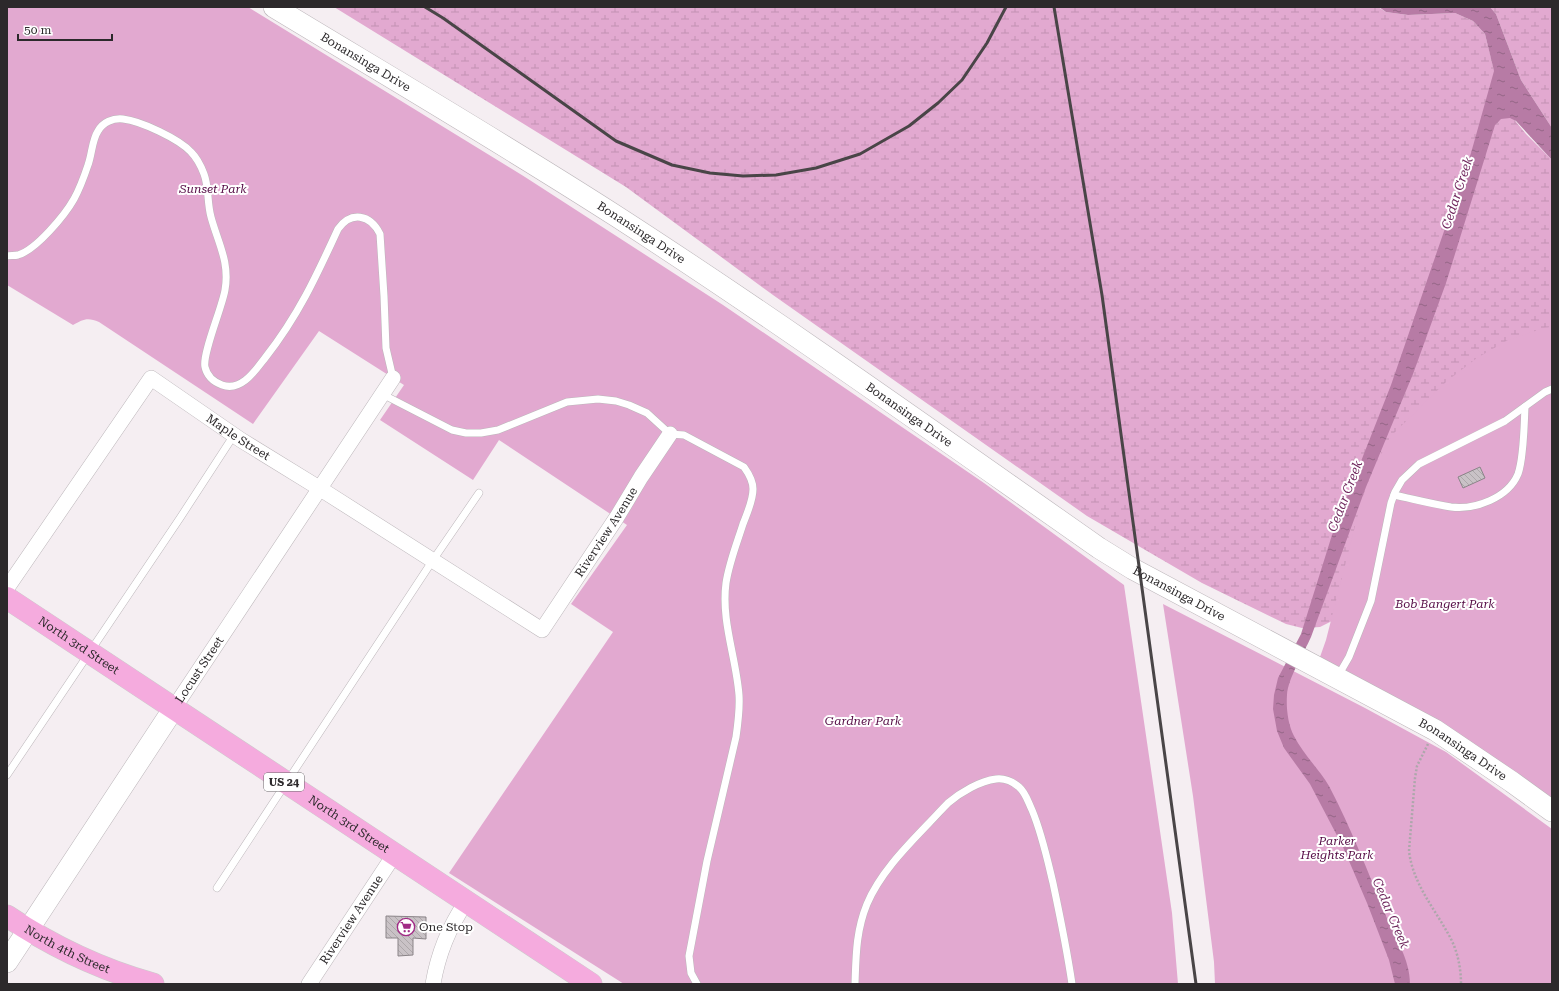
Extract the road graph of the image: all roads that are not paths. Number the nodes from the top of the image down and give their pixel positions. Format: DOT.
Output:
graph roads {
  1 [pos="274,7"];
  2 [pos="7,256"];
  3 [pos="393,378"];
  4 [pos="1552,389"];
  5 [pos="382,394"];
  6 [pos="1525,407"];
  7 [pos="670,434"];
  8 [pos="234,435"];
  9 [pos="319,488"];
  10 [pos="479,493"];
  11 [pos="1394,495"];
  12 [pos="433,560"];
  13 [pos="7,588"];
  14 [pos="7,598"];
  15 [pos="542,630"];
  16 [pos="89,652"];
  17 [pos="1337,678"];
  18 [pos="174,708"];
  19 [pos="7,775"];
  20 [pos="285,782"];
  21 [pos="1552,811"];
  22 [pos="394,855"];
  23 [pos="217,888"];
  24 [pos="466,902"];
  25 [pos="7,916"];
  26 [pos="28,930"];
  27 [pos="7,962"];
  28 [pos="147,983"];
  29 [pos="309,984"];
  30 [pos="433,984"];
  31 [pos="591,984"];
  32 [pos="697,984"];
  33 [pos="855,984"];
  34 [pos="1072,984"];
  1 -- 17 [label="street, Bonansinga Drive"];
  2 -- 3 [label="lane"];
  3 -- 5 [label="street, Locust Street"];
  4 -- 6 [label="lane"];
  5 -- 7 [label="lane"];
  5 -- 9 [label="street, Locust Street"];
  6 -- 11 [label="lane"];
  6 -- 11 [label="lane"];
  7 -- 15 [label="street, Riverview Avenue"];
  7 -- 32 [label="lane"];
  8 -- 9 [label="street, Maple Street"];
  8 -- 13 [label="street, Maple Street"];
  8 -- 16 [label="lane"];
  9 -- 12 [label="street, Maple Street"];
  9 -- 18 [label="street, Locust Street"];
  10 -- 12 [label="lane"];
  11 -- 17 [label="lane"];
  12 -- 15 [label="street, Maple Street"];
  12 -- 20 [label="lane"];
  14 -- 16 [label="highway, North 3rd Street / US 24"];
  16 -- 18 [label="highway, North 3rd Street / US 24"];
  16 -- 19 [label="lane"];
  17 -- 21 [label="street, Bonansinga Drive"];
  18 -- 20 [label="highway, North 3rd Street / US 24"];
  18 -- 26 [label="street, Locust Street"];
  20 -- 22 [label="highway, North 3rd Street / US 24"];
  20 -- 23 [label="lane"];
  22 -- 24 [label="highway, North 3rd Street / US 24"];
  22 -- 29 [label="street, Riverview Avenue"];
  24 -- 30 [label="street"];
  24 -- 31 [label="highway, North 3rd Street / US 24"];
  25 -- 26 [label="highway, North 4th Street"];
  26 -- 27 [label="street, Locust Street"];
  26 -- 28 [label="highway, North 4th Street"];
  33 -- 34 [label="lane"];
}
